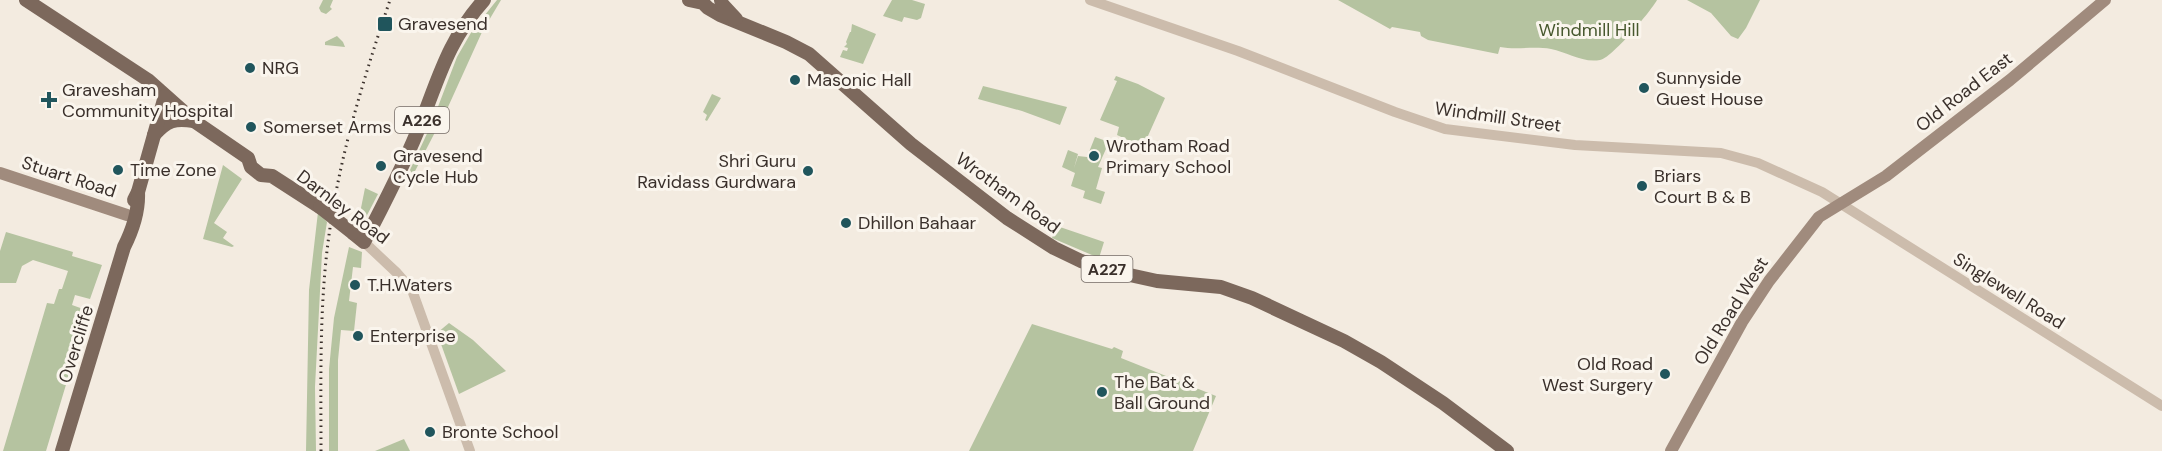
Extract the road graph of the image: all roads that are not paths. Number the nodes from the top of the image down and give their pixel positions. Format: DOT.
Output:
graph roads {
  1 [pos="26,0"];
  2 [pos="484,0"];
  3 [pos="689,0"];
  4 [pos="721,0"];
  5 [pos="1090,0"];
  6 [pos="2105,0"];
  7 [pos="706,1"];
  8 [pos="739,22"];
  9 [pos="165,96"];
  10 [pos="194,121"];
  11 [pos="154,135"];
  12 [pos="0,173"];
  13 [pos="138,192"];
  14 [pos="1839,203"];
  15 [pos="127,215"];
  16 [pos="126,239"];
  17 [pos="364,243"];
  18 [pos="2162,406"];
  19 [pos="62,451"];
  20 [pos="470,451"];
  21 [pos="1507,451"];
  22 [pos="1671,451"];
  1 -- 9 [label="main road, Darnley Road"];
  2 -- 17 [label="main road, A226"];
  3 -- 7 [label="main road, Wrotham Road"];
  4 -- 8 [label="main road, Wrotham Road / A227"];
  5 -- 14 [label="street, Windmill Street"];
  6 -- 14 [label="main road, Old Road East"];
  7 -- 8 [label="main road, Wrotham Road / A227"];
  8 -- 21 [label="main road, Wrotham Road / A227"];
  9 -- 10 [label="main road, Darnley Road"];
  9 -- 11 [label="main road"];
  10 -- 11 [label="main road"];
  10 -- 17 [label="main road, Darnley Road, bridge"];
  11 -- 13 [label="main road"];
  12 -- 15 [label="main road, Stuart Road"];
  13 -- 15 [label="main road"];
  13 -- 16 [label="main road"];
  14 -- 18 [label="street, Singlewell Road"];
  14 -- 22 [label="main road, Old Road West"];
  15 -- 16 [label="main road"];
  16 -- 19 [label="main road, Overcliffe"];
  17 -- 20 [label="street, Darnley Road"];
}
